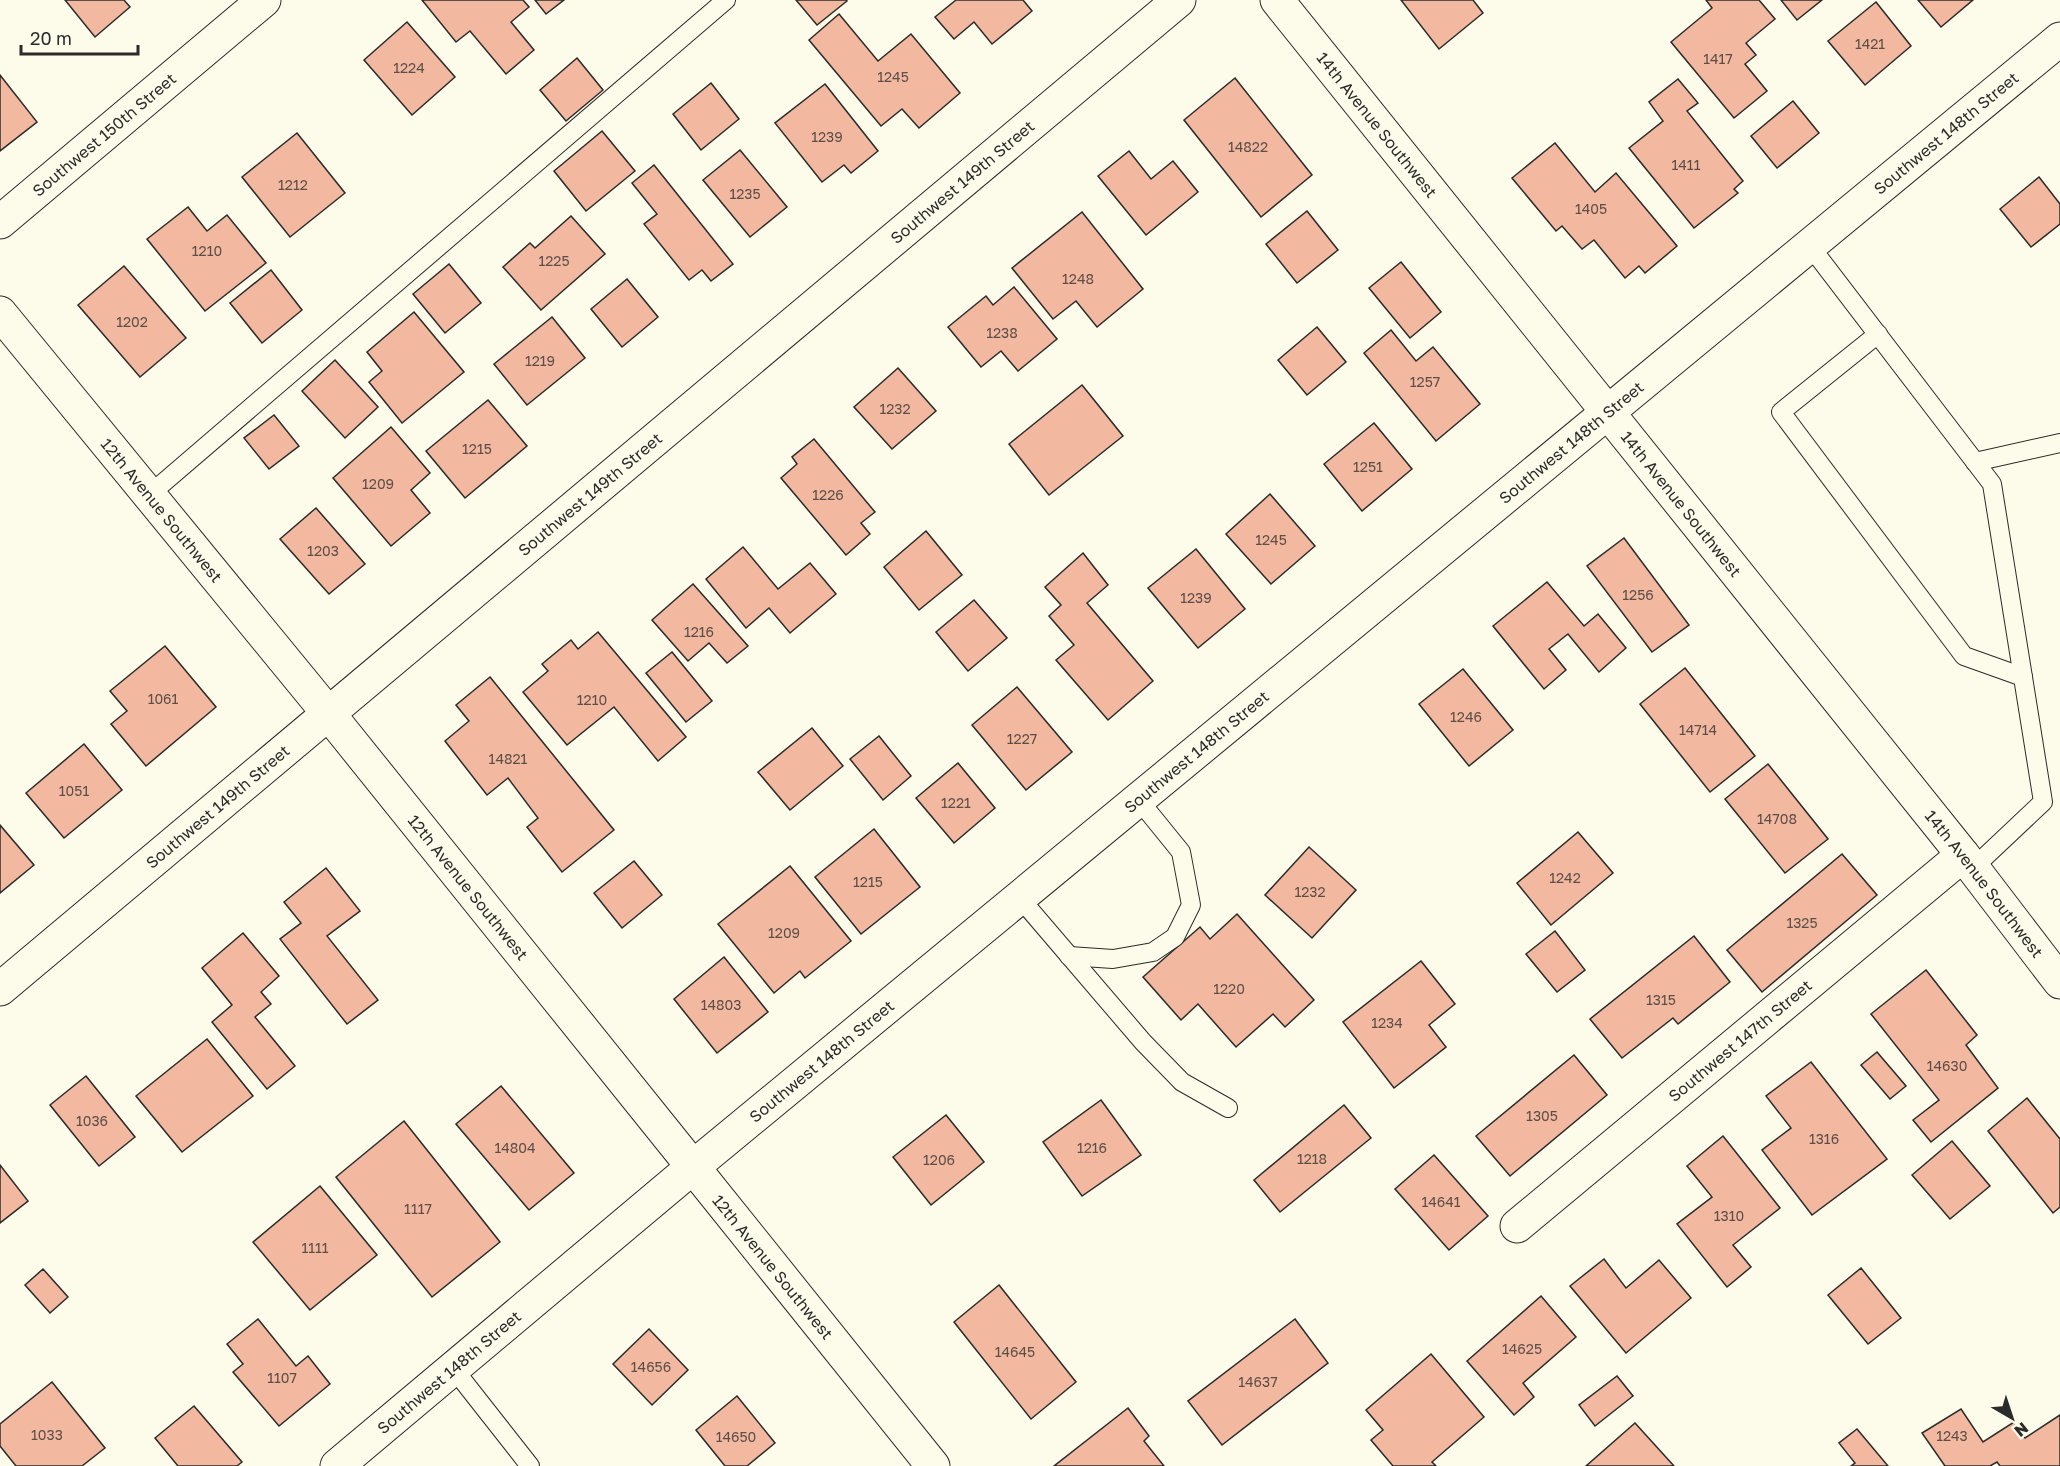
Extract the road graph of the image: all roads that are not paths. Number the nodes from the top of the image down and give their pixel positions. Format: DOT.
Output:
graph roads {
  1 [pos="264,0"];
  2 [pos="726,0"];
  3 [pos="1179,0"];
  4 [pos="1277,0"];
  5 [pos="2060,39"];
  6 [pos="0,222"];
  7 [pos="1810,246"];
  8 [pos="0,313"];
  9 [pos="1878,334"];
  10 [pos="1609,412"];
  11 [pos="2060,443"];
  12 [pos="1975,462"];
  13 [pos="149,495"];
  14 [pos="2023,677"];
  15 [pos="328,713"];
  16 [pos="1138,799"];
  17 [pos="1968,861"];
  18 [pos="1019,897"];
  19 [pos="1069,956"];
  20 [pos="2060,982"];
  21 [pos="0,989"];
  22 [pos="1228,1108"];
  23 [pos="693,1167"];
  24 [pos="1517,1226"];
  25 [pos="453,1368"];
  26 [pos="337,1466"];
  27 [pos="530,1466"];
  28 [pos="933,1466"];
  1 -- 6 [label="street, Southwest 150th Street"];
  2 -- 13 [label="lane"];
  3 -- 15 [label="street, Southwest 149th Street"];
  4 -- 10 [label="street, 14th Avenue Southwest"];
  5 -- 7 [label="street, Southwest 148th Street"];
  7 -- 9 [label="lane"];
  7 -- 10 [label="street, Southwest 148th Street"];
  8 -- 13 [label="street, 12th Avenue Southwest"];
  9 -- 12 [label="lane"];
  9 -- 14 [label="lane"];
  10 -- 16 [label="street, Southwest 148th Street"];
  10 -- 17 [label="street, 14th Avenue Southwest"];
  11 -- 12 [label="lane"];
  12 -- 14 [label="lane"];
  13 -- 15 [label="street, 12th Avenue Southwest"];
  14 -- 17 [label="lane"];
  15 -- 21 [label="street, Southwest 149th Street"];
  15 -- 23 [label="street, 12th Avenue Southwest"];
  16 -- 18 [label="street, Southwest 148th Street"];
  16 -- 19 [label="lane"];
  17 -- 20 [label="street, 14th Avenue Southwest"];
  17 -- 24 [label="street, Southwest 147th Street"];
  18 -- 19 [label="lane"];
  18 -- 23 [label="street, Southwest 148th Street"];
  19 -- 22 [label="lane"];
  23 -- 25 [label="street, Southwest 148th Street"];
  23 -- 28 [label="street, 12th Avenue Southwest"];
  25 -- 26 [label="street, Southwest 148th Street"];
  25 -- 27 [label="lane"];
}
